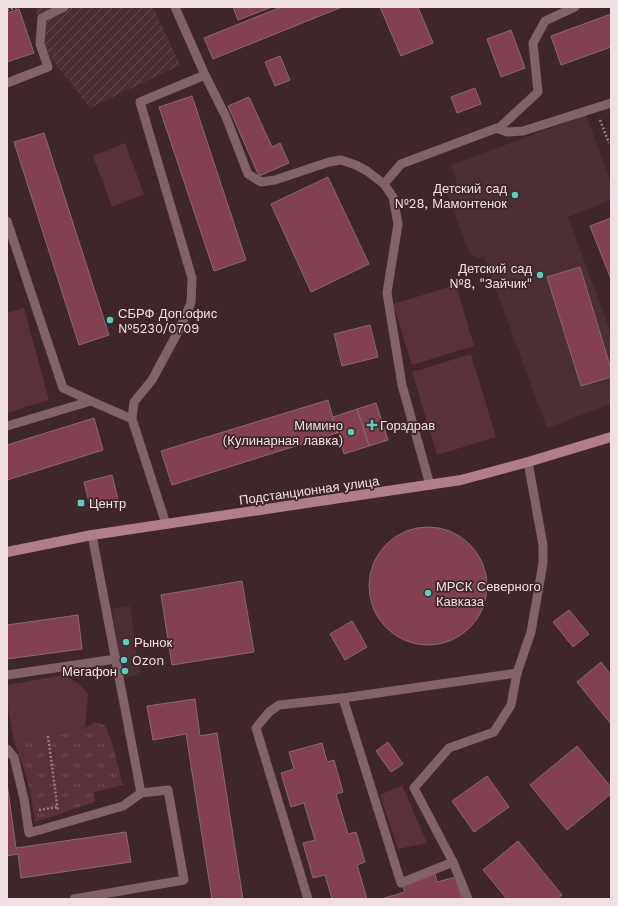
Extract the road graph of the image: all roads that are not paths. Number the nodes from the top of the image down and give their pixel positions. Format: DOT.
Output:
graph roads {
  1 [pos="64,7"];
  2 [pos="175,7"];
  3 [pos="575,7"];
  4 [pos="205,74"];
  5 [pos="7,83"];
  6 [pos="611,103"];
  7 [pos="498,128"];
  8 [pos="384,184"];
  9 [pos="7,221"];
  10 [pos="91,402"];
  11 [pos="132,419"];
  12 [pos="7,426"];
  13 [pos="611,437"];
  14 [pos="528,462"];
  15 [pos="430,485"];
  16 [pos="166,524"];
  17 [pos="92,535"];
  18 [pos="7,552"];
  19 [pos="116,659"];
  20 [pos="517,673"];
  21 [pos="7,675"];
  22 [pos="342,698"];
  23 [pos="7,749"];
  24 [pos="142,793"];
  25 [pos="453,862"];
  26 [pos="74,899"];
  27 [pos="308,899"];
  28 [pos="468,899"];
  1 -- 5 [label="lane"];
  2 -- 4 [label="lane"];
  3 -- 7 [label="lane"];
  4 -- 8 [label="lane"];
  4 -- 11 [label="lane"];
  6 -- 7 [label="lane"];
  7 -- 8 [label="lane"];
  8 -- 15 [label="lane"];
  9 -- 10 [label="lane"];
  10 -- 11 [label="lane"];
  10 -- 12 [label="lane"];
  11 -- 16 [label="lane"];
  13 -- 14 [label="street, Подстанционная улица"];
  14 -- 15 [label="street, Подстанционная улица"];
  14 -- 20 [label="lane"];
  15 -- 16 [label="street, Подстанционная улица"];
  16 -- 17 [label="street, Подстанционная улица"];
  17 -- 18 [label="street, Подстанционная улица"];
  17 -- 19 [label="lane"];
  19 -- 21 [label="lane"];
  19 -- 24 [label="lane"];
  20 -- 22 [label="lane"];
  20 -- 25 [label="lane"];
  22 -- 25 [label="lane"];
  22 -- 27 [label="lane"];
  23 -- 24 [label="lane"];
  24 -- 26 [label="lane"];
  25 -- 28 [label="lane"];
}
